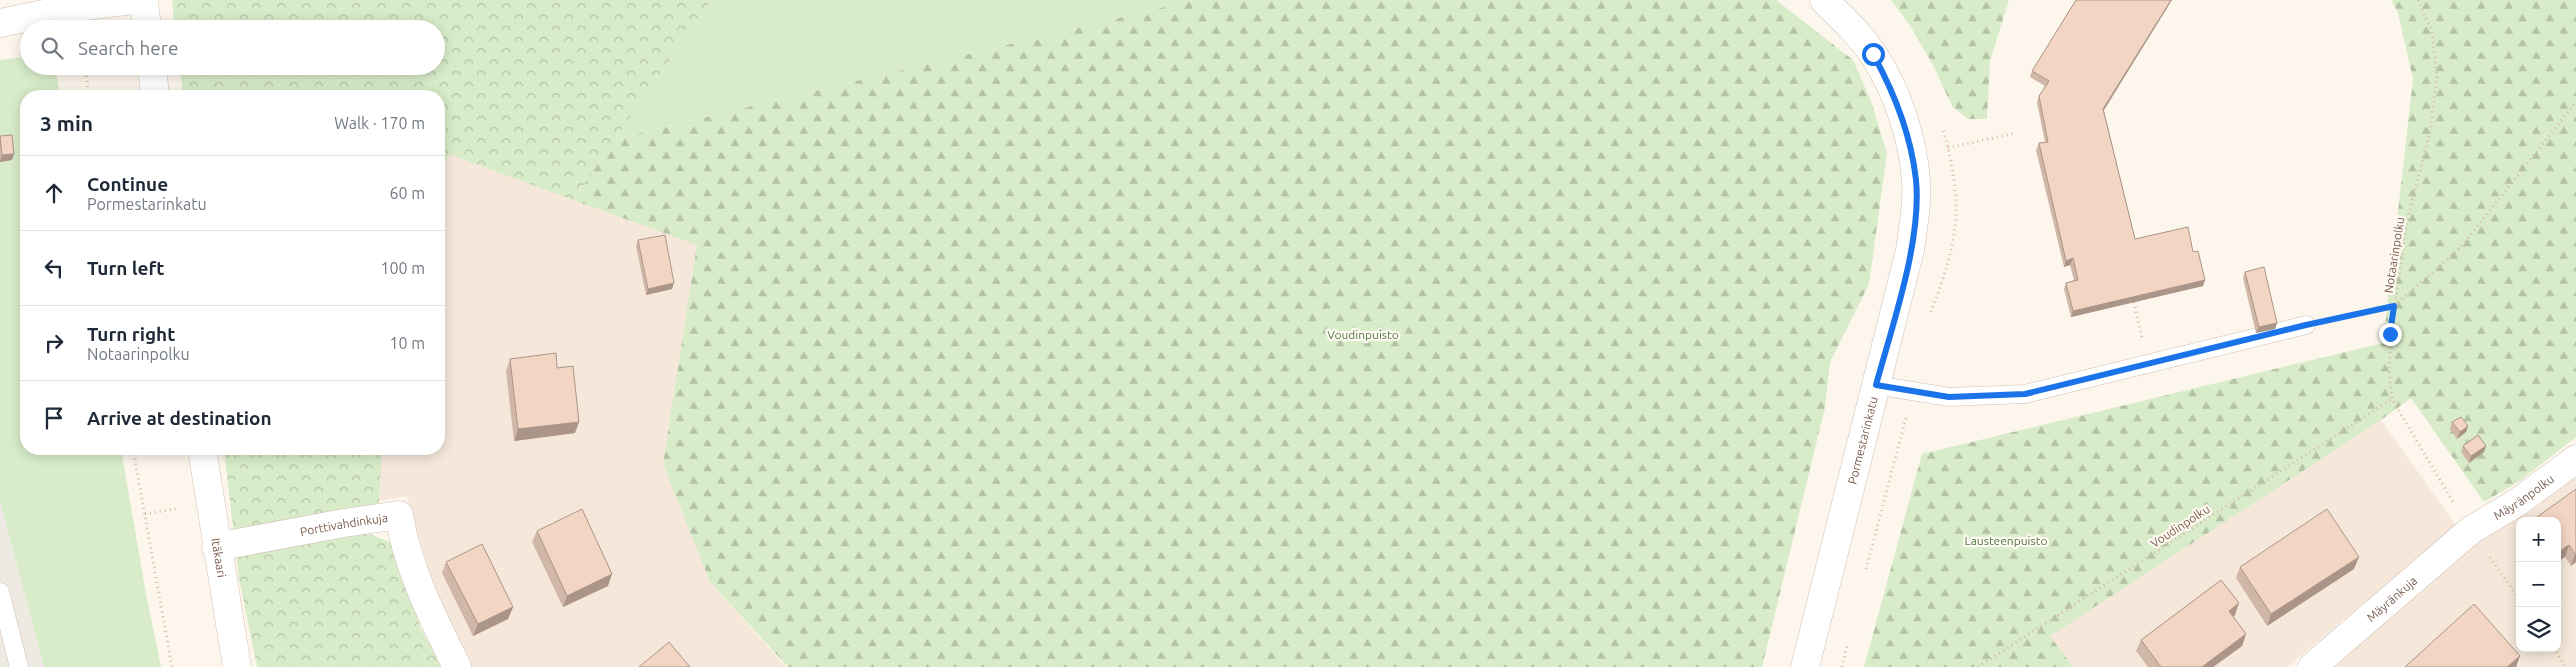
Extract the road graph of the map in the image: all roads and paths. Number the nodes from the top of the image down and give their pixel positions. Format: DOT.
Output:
graph roads {
  1 [pos="133,0"];
  2 [pos="144,0"];
  3 [pos="1824,0"];
  4 [pos="2418,0"];
  5 [pos="146,20"];
  6 [pos="0,23"];
  7 [pos="86,75"];
  8 [pos="153,75"];
  9 [pos="88,90"];
  10 [pos="154,90"];
  11 [pos="2576,102"];
  12 [pos="2015,133"];
  13 [pos="1948,148"];
  14 [pos="2134,302"];
  15 [pos="2394,306"];
  16 [pos="2306,325"];
  17 [pos="2148,364"];
  18 [pos="1876,385"];
  19 [pos="2392,399"];
  20 [pos="134,455"];
  21 [pos="203,455"];
  22 [pos="2576,459"];
  23 [pos="2470,530"];
  24 [pos="216,547"];
  25 [pos="0,592"];
  26 [pos="2516,594"];
  27 [pos="2556,652"];
  28 [pos="19,667"];
  29 [pos="172,667"];
  30 [pos="237,667"];
  31 [pos="457,667"];
  32 [pos="1805,667"];
  33 [pos="1978,667"];
  34 [pos="2312,667"];
  35 [pos="2566,667"];
  1 -- 6 [label="street"];
  2 -- 5 [label="street"];
  3 -- 18 [label="street, Pormestarinkatu"];
  4 -- 15 [label="path, Notaarinpolku"];
  7 -- 9 [label="path"];
  8 -- 10 [label="street"];
  11 -- 15 [label="path"];
  12 -- 13 [label="path"];
  14 -- 17 [label="path"];
  15 -- 16 [label="path"];
  15 -- 19 [label="path, Notaarinpolku"];
  16 -- 17 [label="lane"];
  17 -- 18 [label="lane"];
  18 -- 32 [label="street, Pormestarinkatu"];
  19 -- 23 [label="path, Notaarinpolku"];
  19 -- 33 [label="path, Voudinpolku"];
  20 -- 29 [label="path"];
  21 -- 24 [label="street, Itäkaari"];
  22 -- 23 [label="street, Mäyränpolku"];
  23 -- 26 [label="path, Notaarinpolku"];
  23 -- 34 [label="street, Mäyränkuja"];
  24 -- 30 [label="street, Itäkaari"];
  24 -- 31 [label="street, Porttivahdinkuja"];
  25 -- 28 [label="lane"];
  27 -- 35 [label="path"];
}
